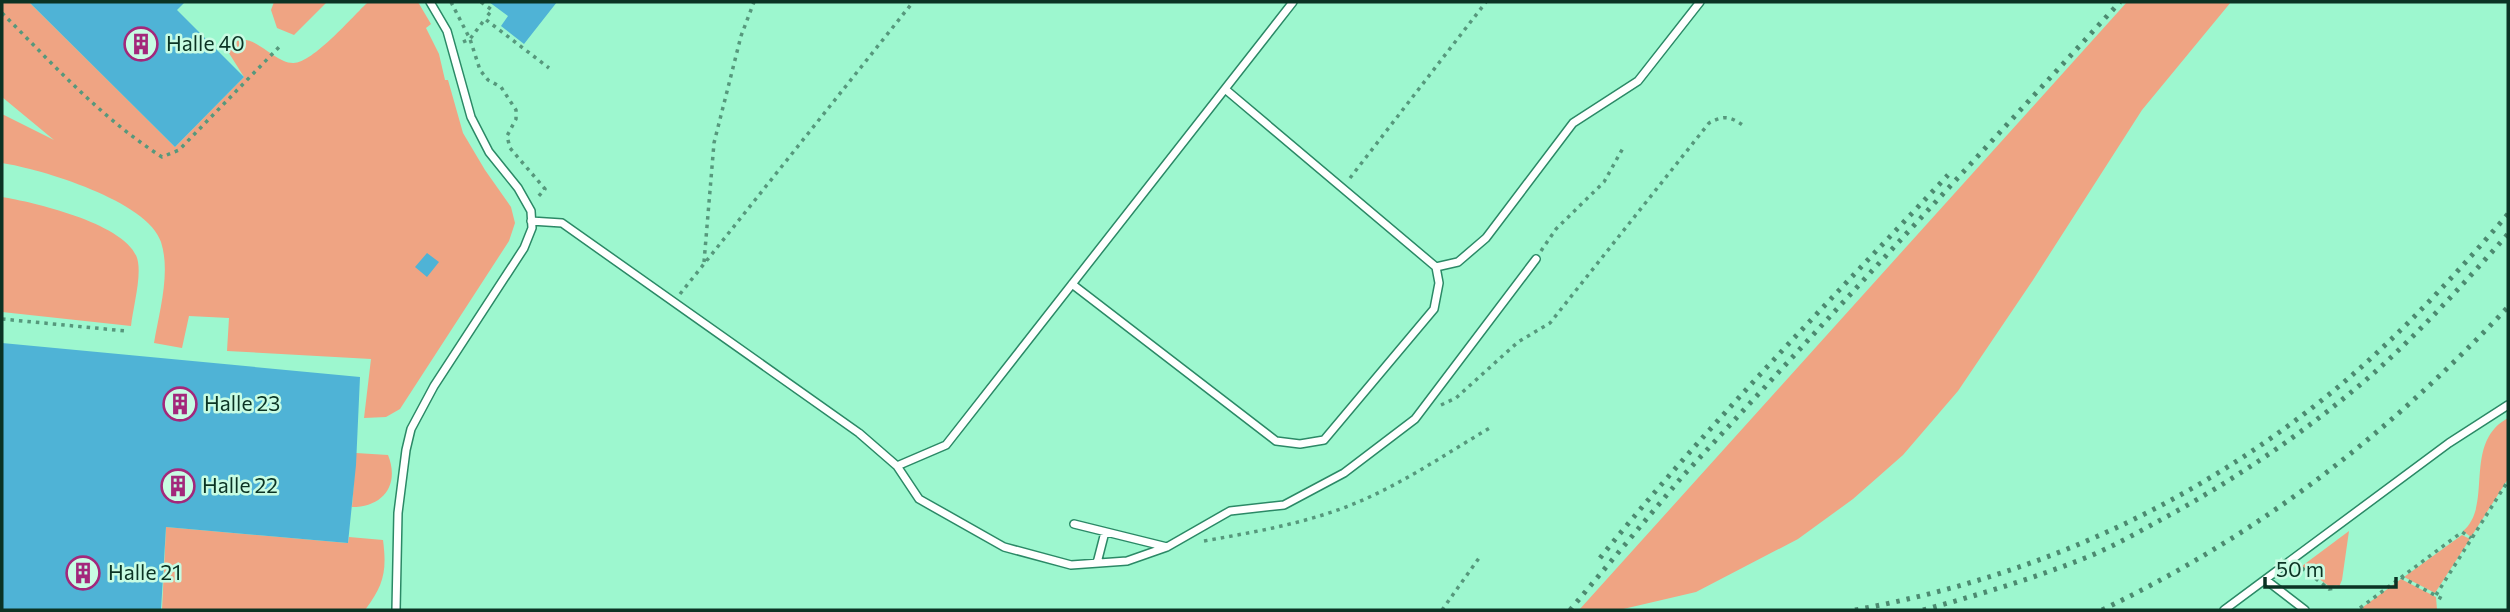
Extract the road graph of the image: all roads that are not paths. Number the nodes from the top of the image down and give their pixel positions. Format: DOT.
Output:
graph roads {
  1 [pos="430,2"];
  2 [pos="1293,2"];
  3 [pos="1700,2"];
  4 [pos="1225,89"];
  5 [pos="531,220"];
  6 [pos="1536,259"];
  7 [pos="1436,267"];
  8 [pos="1072,284"];
  9 [pos="2508,405"];
  10 [pos="897,466"];
  11 [pos="1074,524"];
  12 [pos="1105,532"];
  13 [pos="1167,547"];
  14 [pos="1097,563"];
  15 [pos="2266,580"];
  16 [pos="396,610"];
  17 [pos="2224,610"];
  18 [pos="2305,610"];
  1 -- 5 [label="lane"];
  2 -- 4 [label="lane"];
  3 -- 7 [label="lane"];
  4 -- 7 [label="lane"];
  4 -- 8 [label="lane"];
  5 -- 10 [label="lane"];
  5 -- 16 [label="lane"];
  6 -- 13 [label="lane"];
  7 -- 8 [label="lane"];
  8 -- 10 [label="lane"];
  9 -- 15 [label="lane"];
  10 -- 14 [label="lane"];
  11 -- 12 [label="lane"];
  12 -- 13 [label="lane"];
  12 -- 14 [label="lane"];
  13 -- 14 [label="lane"];
  15 -- 17 [label="lane"];
  15 -- 18 [label="lane"];
}
